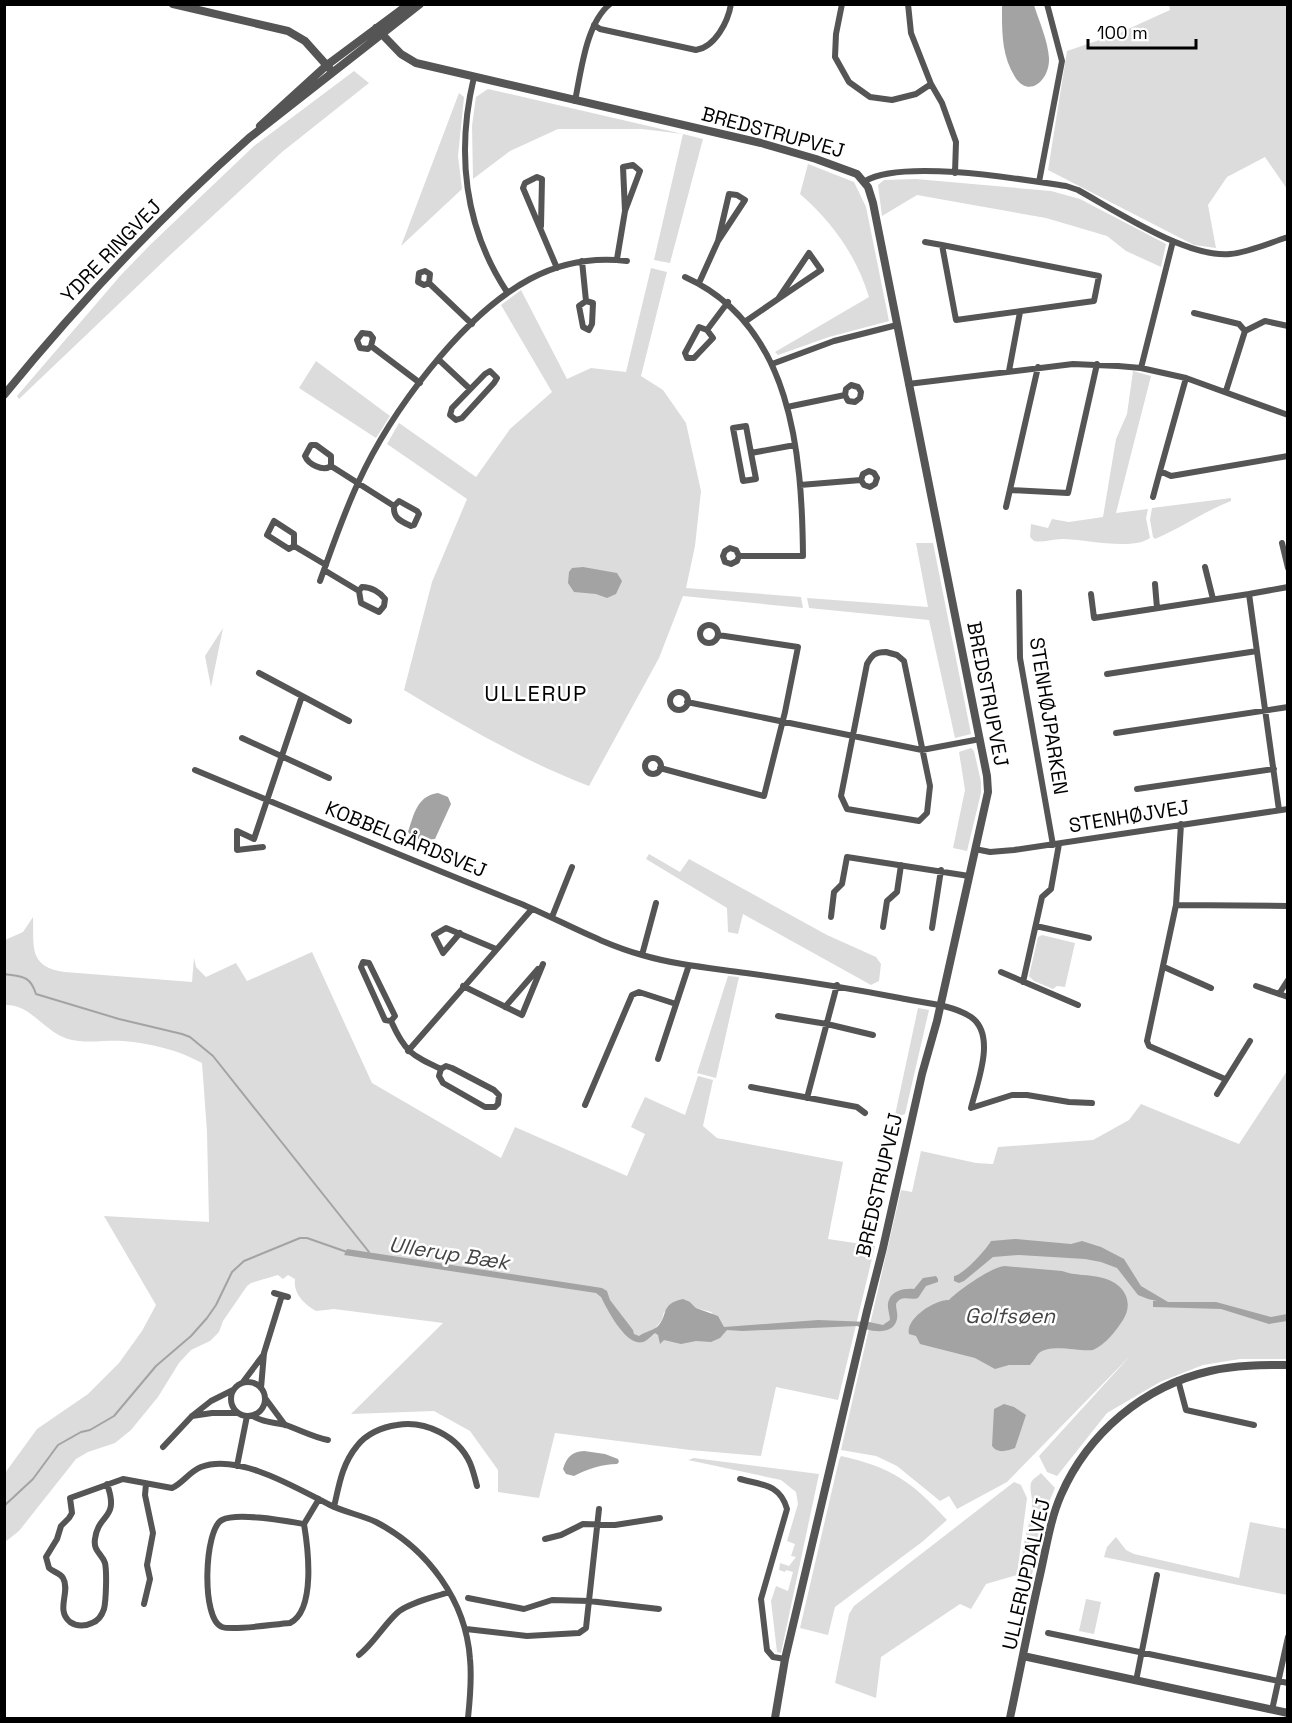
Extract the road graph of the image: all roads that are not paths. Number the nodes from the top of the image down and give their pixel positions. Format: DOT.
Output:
graph roads {
  1 [pos="173,4"];
  2 [pos="408,4"];
  3 [pos="420,4"];
  4 [pos="610,4"];
  5 [pos="731,4"];
  6 [pos="842,4"];
  7 [pos="908,4"];
  8 [pos="1047,4"];
  9 [pos="594,25"];
  10 [pos="379,31"];
  11 [pos="330,68"];
  12 [pos="474,77"];
  13 [pos="931,84"];
  14 [pos="575,101"];
  15 [pos="955,173"];
  16 [pos="865,181"];
  17 [pos="1039,182"];
  18 [pos="625,211"];
  19 [pos="541,226"];
  20 [pos="1287,237"];
  21 [pos="718,241"];
  22 [pos="1173,241"];
  23 [pos="925,242"];
  24 [pos="942,245"];
  25 [pos="617,260"];
  26 [pos="582,261"];
  27 [pos="627,261"];
  28 [pos="557,268"];
  29 [pos="686,277"];
  30 [pos="429,283"];
  31 [pos="699,283"];
  32 [pos="507,292"];
  33 [pos="778,299"];
  34 [pos="586,301"];
  35 [pos="728,302"];
  36 [pos="1020,312"];
  37 [pos="1194,313"];
  38 [pos="746,321"];
  39 [pos="472,324"];
  40 [pos="897,325"];
  41 [pos="1287,326"];
  42 [pos="707,330"];
  43 [pos="1245,331"];
  44 [pos="372,346"];
  45 [pos="438,359"];
  46 [pos="772,364"];
  47 [pos="1097,364"];
  48 [pos="1038,367"];
  49 [pos="1141,368"];
  50 [pos="1009,371"];
  51 [pos="1186,378"];
  52 [pos="420,383"];
  53 [pos="908,384"];
  54 [pos="470,389"];
  55 [pos="1226,391"];
  56 [pos="4,395"];
  57 [pos="845,395"];
  58 [pos="787,408"];
  59 [pos="1287,415"];
  60 [pos="795,445"];
  61 [pos="751,453"];
  62 [pos="1287,456"];
  63 [pos="331,466"];
  64 [pos="1160,471"];
  65 [pos="861,480"];
  66 [pos="358,483"];
  67 [pos="800,486"];
  68 [pos="1010,490"];
  69 [pos="1153,496"];
  70 [pos="394,506"];
  71 [pos="1006,507"];
  72 [pos="1282,543"];
  73 [pos="294,546"];
  74 [pos="739,555"];
  75 [pos="325,567"];
  76 [pos="1205,567"];
  77 [pos="1287,568"];
  78 [pos="320,581"];
  79 [pos="1155,584"];
  80 [pos="1287,587"];
  81 [pos="360,591"];
  82 [pos="1019,592"];
  83 [pos="1091,594"];
  84 [pos="1249,594"];
  85 [pos="1213,599"];
  86 [pos="1157,608"];
  87 [pos="718,635"];
  88 [pos="1257,651"];
  89 [pos="259,674"];
  90 [pos="1107,674"];
  91 [pos="302,696"];
  92 [pos="687,702"];
  93 [pos="1287,707"];
  94 [pos="1266,711"];
  95 [pos="349,721"];
  96 [pos="781,722"];
  97 [pos="1116,733"];
  98 [pos="853,737"];
  99 [pos="242,738"];
  100 [pos="980,739"];
  101 [pos="922,750"];
  102 [pos="282,757"];
  103 [pos="660,768"];
  104 [pos="1274,769"];
  105 [pos="195,770"];
  106 [pos="329,778"];
  107 [pos="1137,789"];
  108 [pos="267,800"];
  109 [pos="1287,809"];
  110 [pos="1279,810"];
  111 [pos="1181,824"];
  112 [pos="254,839"];
  113 [pos="1056,844"];
  114 [pos="975,849"];
  115 [pos="901,865"];
  116 [pos="572,867"];
  117 [pos="941,870"];
  118 [pos="969,876"];
  119 [pos="656,903"];
  120 [pos="1176,905"];
  121 [pos="1287,906"];
  122 [pos="532,909"];
  123 [pos="552,917"];
  124 [pos="831,917"];
  125 [pos="1036,926"];
  126 [pos="883,927"];
  127 [pos="932,928"];
  128 [pos="460,933"];
  129 [pos="1089,938"];
  130 [pos="496,949"];
  131 [pos="642,955"];
  132 [pos="689,965"];
  133 [pos="1164,967"];
  134 [pos="1001,972"];
  135 [pos="1287,980"];
  136 [pos="1023,982"];
  137 [pos="463,986"];
  138 [pos="837,986"];
  139 [pos="1256,986"];
  140 [pos="1211,988"];
  141 [pos="1279,994"];
  142 [pos="1287,997"];
  143 [pos="676,1004"];
  144 [pos="1078,1005"];
  145 [pos="940,1006"];
  146 [pos="505,1007"];
  147 [pos="778,1016"];
  148 [pos="390,1021"];
  149 [pos="827,1024"];
  150 [pos="873,1035"];
  151 [pos="1250,1041"];
  152 [pos="408,1051"];
  153 [pos="658,1059"];
  154 [pos="441,1069"];
  155 [pos="1225,1079"];
  156 [pos="752,1087"];
  157 [pos="1217,1094"];
  158 [pos="807,1098"];
  159 [pos="1092,1103"];
  160 [pos="585,1105"];
  161 [pos="865,1113"];
  162 [pos="274,1293"];
  163 [pos="264,1353"];
  164 [pos="1287,1365"];
  165 [pos="1179,1380"];
  166 [pos="243,1382"];
  167 [pos="261,1388"];
  168 [pos="232,1390"];
  169 [pos="265,1398"];
  170 [pos="237,1413"];
  171 [pos="192,1416"];
  172 [pos="250,1416"];
  173 [pos="286,1425"];
  174 [pos="1254,1425"];
  175 [pos="328,1440"];
  176 [pos="164,1447"];
  177 [pos="237,1466"];
  178 [pos="740,1479"];
  179 [pos="107,1484"];
  180 [pos="146,1484"];
  181 [pos="477,1485"];
  182 [pos="319,1499"];
  183 [pos="334,1507"];
  184 [pos="599,1509"];
  185 [pos="660,1518"];
  186 [pos="304,1524"];
  187 [pos="598,1524"];
  188 [pos="545,1539"];
  189 [pos="1157,1575"];
  190 [pos="449,1592"];
  191 [pos="468,1598"];
  192 [pos="589,1601"];
  193 [pos="144,1604"];
  194 [pos="659,1609"];
  195 [pos="465,1629"];
  196 [pos="1048,1633"];
  197 [pos="1287,1637"];
  198 [pos="1141,1653"];
  199 [pos="359,1655"];
  200 [pos="1023,1656"];
  201 [pos="785,1659"];
  202 [pos="1136,1681"];
  203 [pos="1278,1681"];
  204 [pos="1287,1683"];
  205 [pos="1272,1710"];
  206 [pos="1287,1713"];
  207 [pos="468,1719"];
  208 [pos="775,1719"];
  209 [pos="1010,1719"];
  1 -- 11 [label="street"];
  2 -- 10 [label="street, YDRE RINGVEJ"];
  3 -- 10 [label="street, YDRE RINGVEJ"];
  4 -- 9 [label="street"];
  5 -- 9 [label="street"];
  6 -- 13 [label="street"];
  7 -- 13 [label="street"];
  8 -- 17 [label="street"];
  9 -- 14 [label="street"];
  10 -- 11 [label="street, YDRE RINGVEJ"];
  10 -- 12 [label="street, BREDSTRUPVEJ"];
  11 -- 56 [label="street, YDRE RINGVEJ"];
  12 -- 14 [label="street, BREDSTRUPVEJ"];
  12 -- 32 [label="street"];
  13 -- 15 [label="street"];
  14 -- 16 [label="street, BREDSTRUPVEJ"];
  15 -- 16 [label="street"];
  15 -- 17 [label="street"];
  16 -- 40 [label="street, BREDSTRUPVEJ"];
  17 -- 22 [label="street"];
  18 -- 18 [label="street"];
  18 -- 25 [label="street"];
  19 -- 19 [label="street"];
  19 -- 28 [label="street"];
  20 -- 22 [label="street"];
  21 -- 21 [label="street"];
  21 -- 31 [label="street"];
  22 -- 49 [label="street"];
  23 -- 24 [label="street"];
  24 -- 36 [label="street"];
  24 -- 36 [label="street"];
  25 -- 26 [label="street"];
  25 -- 27 [label="street"];
  26 -- 28 [label="street"];
  26 -- 34 [label="street"];
  28 -- 32 [label="street"];
  29 -- 31 [label="street"];
  30 -- 39 [label="street"];
  31 -- 35 [label="street"];
  32 -- 39 [label="street"];
  33 -- 33 [label="street"];
  33 -- 38 [label="street"];
  35 -- 38 [label="street"];
  35 -- 42 [label="street"];
  36 -- 50 [label="street"];
  37 -- 43 [label="street"];
  38 -- 46 [label="street"];
  39 -- 45 [label="street"];
  40 -- 46 [label="street"];
  40 -- 53 [label="street, BREDSTRUPVEJ"];
  41 -- 43 [label="street"];
  42 -- 42 [label="street"];
  43 -- 55 [label="street"];
  44 -- 52 [label="street"];
  45 -- 52 [label="street"];
  45 -- 54 [label="street"];
  46 -- 58 [label="street"];
  47 -- 48 [label="street"];
  47 -- 49 [label="street"];
  47 -- 68 [label="street"];
  48 -- 50 [label="street"];
  48 -- 68 [label="street"];
  49 -- 51 [label="street"];
  50 -- 53 [label="street"];
  51 -- 55 [label="street"];
  51 -- 64 [label="street"];
  52 -- 66 [label="street"];
  53 -- 100 [label="street, BREDSTRUPVEJ"];
  54 -- 54 [label="street"];
  55 -- 59 [label="street"];
  57 -- 58 [label="street"];
  58 -- 60 [label="street"];
  60 -- 61 [label="street"];
  60 -- 67 [label="street"];
  61 -- 61 [label="street"];
  62 -- 64 [label="street"];
  63 -- 63 [label="street"];
  63 -- 66 [label="street"];
  64 -- 69 [label="street"];
  65 -- 67 [label="street"];
  66 -- 70 [label="street"];
  66 -- 75 [label="street"];
  67 -- 74 [label="street"];
  68 -- 71 [label="street"];
  70 -- 70 [label="street"];
  72 -- 77 [label="street"];
  73 -- 73 [label="street"];
  73 -- 75 [label="street"];
  75 -- 78 [label="street"];
  75 -- 81 [label="street"];
  76 -- 85 [label="street"];
  79 -- 86 [label="street"];
  80 -- 84 [label="street"];
  81 -- 81 [label="street"];
  82 -- 113 [label="street, STENHØJPARKEN"];
  83 -- 86 [label="street"];
  84 -- 85 [label="street"];
  84 -- 88 [label="street"];
  85 -- 86 [label="street"];
  87 -- 96 [label="street"];
  88 -- 90 [label="street"];
  88 -- 94 [label="street"];
  89 -- 91 [label="street"];
  91 -- 95 [label="street"];
  91 -- 102 [label="street"];
  92 -- 96 [label="street"];
  93 -- 94 [label="street"];
  94 -- 97 [label="street"];
  94 -- 104 [label="street"];
  96 -- 98 [label="street"];
  96 -- 103 [label="street"];
  98 -- 101 [label="street"];
  98 -- 101 [label="street"];
  98 -- 101 [label="street"];
  99 -- 102 [label="street, KOBBELGÅRDSVEJ"];
  100 -- 101 [label="street"];
  100 -- 114 [label="street, BREDSTRUPVEJ"];
  102 -- 106 [label="street, KOBBELGÅRDSVEJ"];
  102 -- 108 [label="street"];
  104 -- 107 [label="street"];
  104 -- 110 [label="street"];
  105 -- 108 [label="street, KOBBELGÅRDSVEJ"];
  108 -- 112 [label="street"];
  108 -- 122 [label="street, KOBBELGÅRDSVEJ"];
  109 -- 110 [label="street, STENHØJVEJ"];
  110 -- 111 [label="street, STENHØJVEJ"];
  111 -- 113 [label="street, STENHØJVEJ"];
  111 -- 120 [label="street"];
  112 -- 112 [label="street"];
  113 -- 114 [label="street, STENHØJVEJ"];
  113 -- 125 [label="street"];
  114 -- 118 [label="street, BREDSTRUPVEJ"];
  115 -- 117 [label="street"];
  115 -- 124 [label="street"];
  115 -- 126 [label="street"];
  116 -- 123 [label="street"];
  117 -- 118 [label="street"];
  117 -- 127 [label="street"];
  118 -- 145 [label="street, BREDSTRUPVEJ"];
  119 -- 131 [label="street"];
  120 -- 121 [label="street"];
  120 -- 133 [label="street"];
  122 -- 123 [label="street, KOBBELGÅRDSVEJ"];
  122 -- 130 [label="street"];
  123 -- 131 [label="street, KOBBELGÅRDSVEJ"];
  125 -- 129 [label="street"];
  125 -- 136 [label="street"];
  128 -- 130 [label="street"];
  130 -- 137 [label="street"];
  131 -- 132 [label="street, KOBBELGÅRDSVEJ"];
  132 -- 138 [label="street, KOBBELGÅRDSVEJ"];
  132 -- 143 [label="street"];
  133 -- 140 [label="street"];
  133 -- 155 [label="street"];
  134 -- 136 [label="street"];
  135 -- 141 [label="street"];
  136 -- 144 [label="street"];
  137 -- 146 [label="street"];
  137 -- 152 [label="street"];
  138 -- 145 [label="street, KOBBELGÅRDSVEJ"];
  138 -- 149 [label="street"];
  139 -- 141 [label="street"];
  141 -- 142 [label="street"];
  143 -- 153 [label="street"];
  143 -- 160 [label="street"];
  145 -- 159 [label="street, KOBBELGÅRDSVEJ"];
  145 -- 201 [label="street, BREDSTRUPVEJ"];
  146 -- 146 [label="street"];
  147 -- 149 [label="street"];
  148 -- 148 [label="street"];
  148 -- 152 [label="street"];
  149 -- 150 [label="street"];
  149 -- 158 [label="street"];
  151 -- 155 [label="street"];
  152 -- 154 [label="street"];
  154 -- 154 [label="street"];
  155 -- 157 [label="street"];
  156 -- 158 [label="street"];
  158 -- 161 [label="street"];
  162 -- 163 [label="street"];
  163 -- 166 [label="street"];
  163 -- 167 [label="street"];
  164 -- 165 [label="street, ULLERUPDALVEJ"];
  165 -- 174 [label="street"];
  165 -- 200 [label="street, ULLERUPDALVEJ"];
  166 -- 167 [label="street"];
  166 -- 168 [label="street"];
  167 -- 169 [label="street"];
  168 -- 170 [label="street"];
  168 -- 171 [label="street"];
  169 -- 172 [label="street"];
  169 -- 173 [label="street"];
  170 -- 171 [label="street"];
  170 -- 172 [label="street"];
  171 -- 176 [label="street"];
  172 -- 173 [label="street"];
  172 -- 177 [label="street"];
  173 -- 175 [label="street"];
  177 -- 180 [label="street"];
  177 -- 182 [label="street"];
  178 -- 201 [label="street"];
  179 -- 179 [label="street"];
  179 -- 180 [label="street"];
  180 -- 193 [label="street"];
  181 -- 183 [label="street"];
  182 -- 183 [label="street"];
  182 -- 186 [label="street"];
  183 -- 190 [label="street"];
  184 -- 187 [label="street"];
  185 -- 187 [label="street"];
  186 -- 186 [label="street"];
  187 -- 188 [label="street"];
  187 -- 192 [label="street"];
  189 -- 198 [label="street"];
  190 -- 195 [label="street"];
  190 -- 199 [label="street"];
  191 -- 192 [label="street"];
  192 -- 194 [label="street"];
  192 -- 195 [label="street"];
  195 -- 207 [label="street"];
  196 -- 198 [label="street"];
  197 -- 203 [label="street"];
  198 -- 202 [label="street"];
  198 -- 203 [label="street"];
  200 -- 202 [label="street"];
  200 -- 209 [label="street, ULLERUPDALVEJ"];
  201 -- 208 [label="street, BREDSTRUPVEJ"];
  202 -- 205 [label="street"];
  203 -- 204 [label="street"];
  203 -- 205 [label="street"];
  205 -- 206 [label="street"];
}
